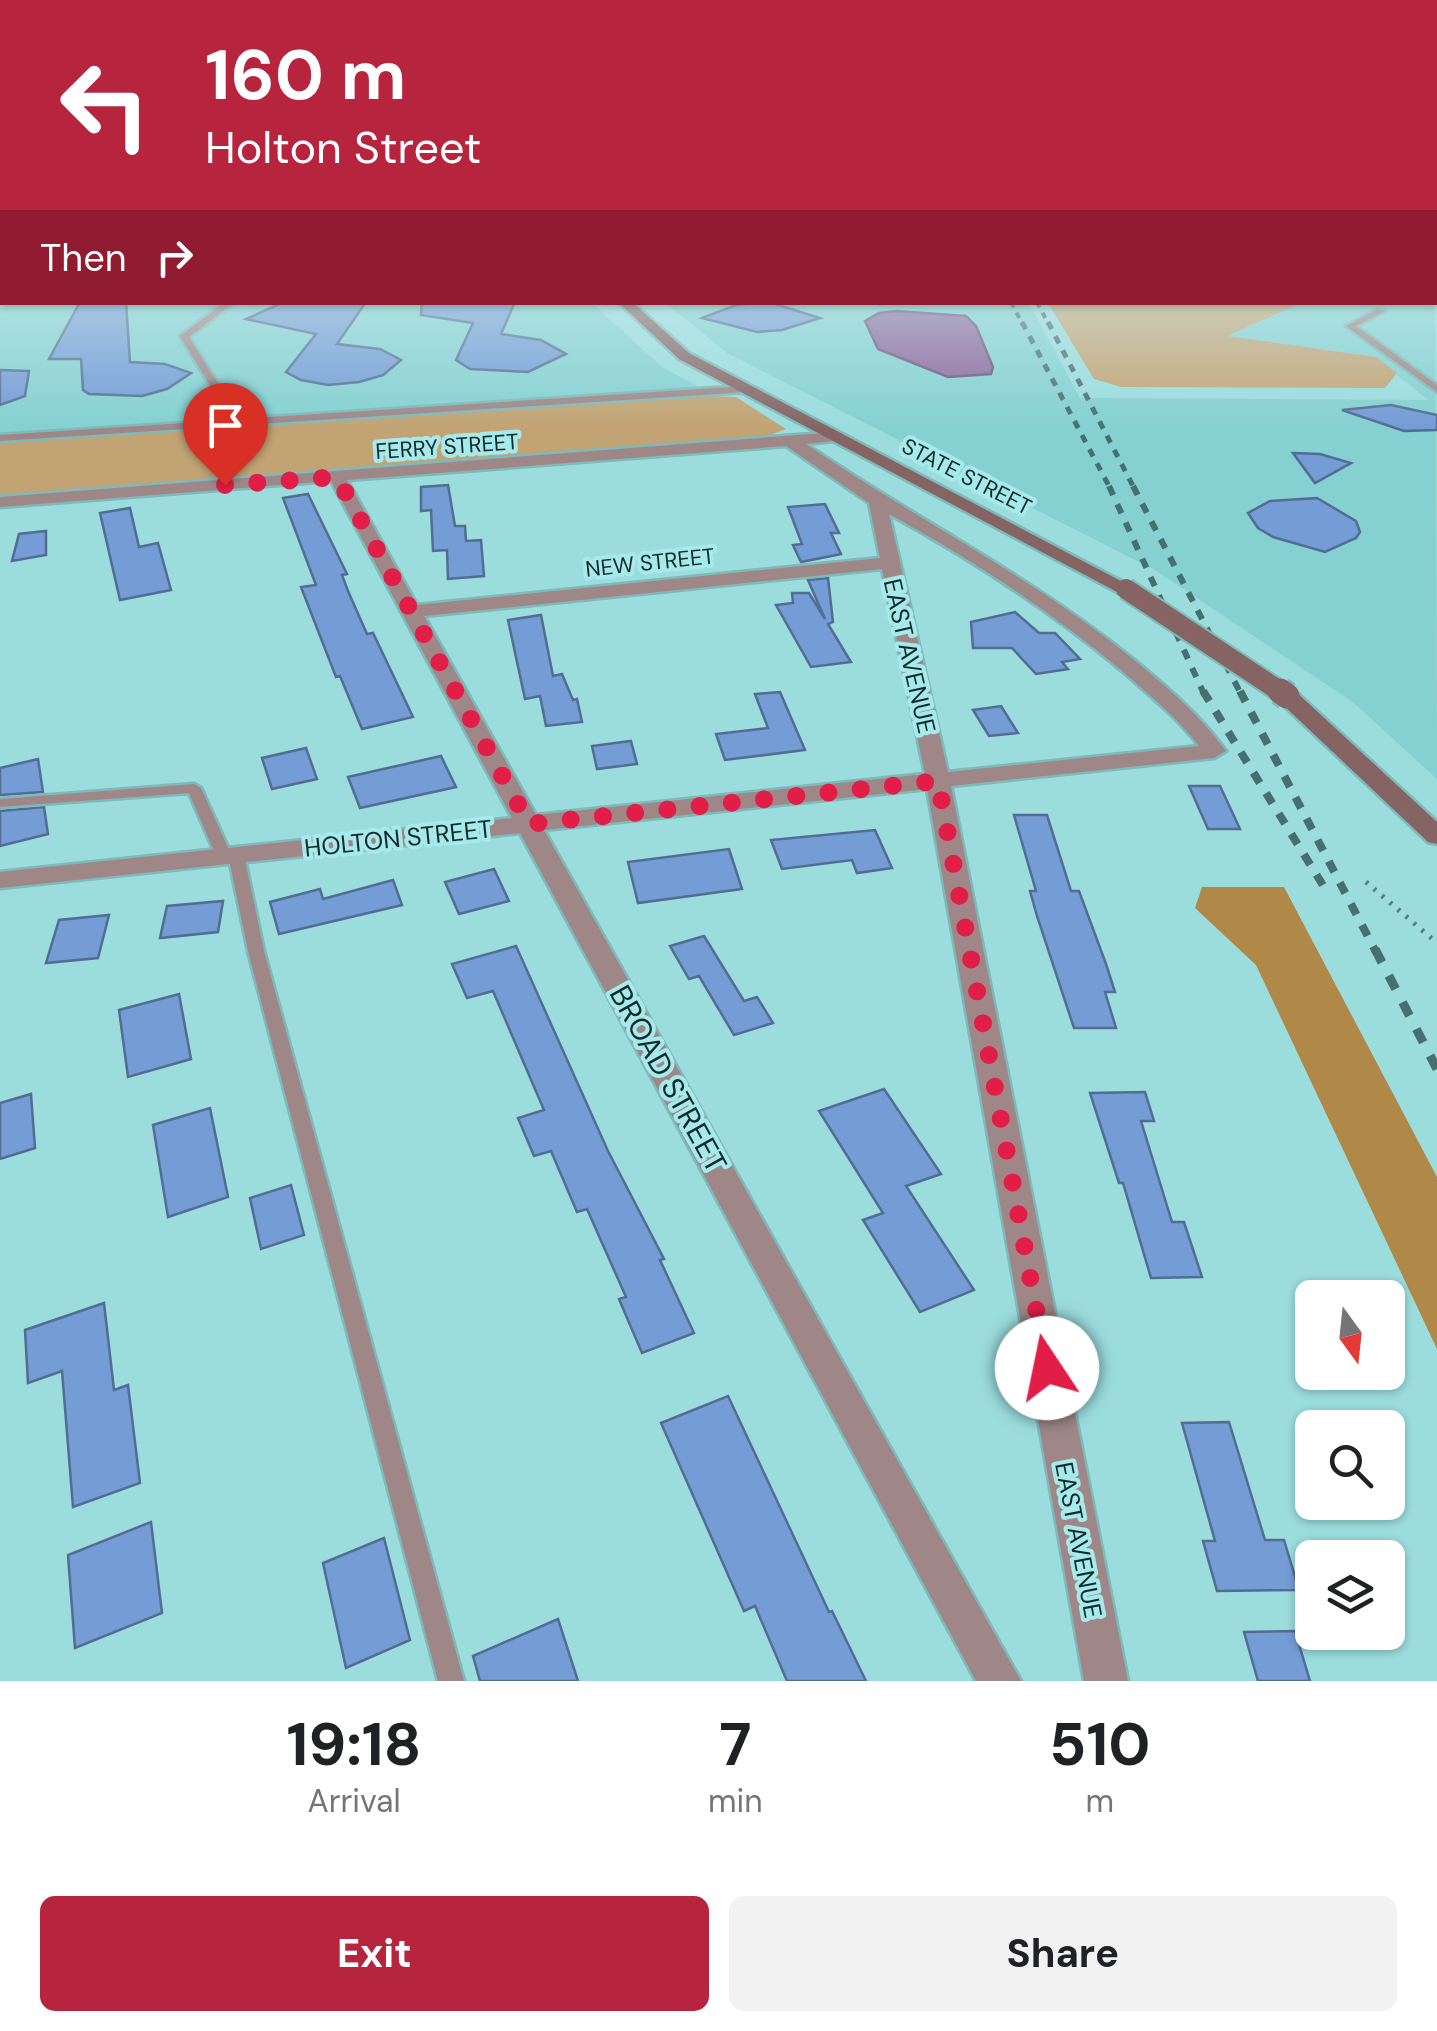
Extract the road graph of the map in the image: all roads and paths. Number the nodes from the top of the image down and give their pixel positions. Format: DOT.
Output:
graph roads {
  1 [pos="227,305"];
  2 [pos="627,305"];
  3 [pos="1381,312"];
  4 [pos="1437,389"];
  5 [pos="746,390"];
  6 [pos="238,424"];
  7 [pos="836,437"];
  8 [pos="0,438"];
  9 [pos="790,441"];
  10 [pos="337,477"];
  11 [pos="877,501"];
  12 [pos="0,502"];
  13 [pos="890,564"];
  14 [pos="414,611"];
  15 [pos="938,781"];
  16 [pos="0,804"];
  17 [pos="529,824"];
  18 [pos="1437,836"];
  19 [pos="230,856"];
  20 [pos="0,880"];
  21 [pos="1366,882"];
  22 [pos="1437,943"];
  23 [pos="451,1681"];
  24 [pos="999,1681"];
  25 [pos="1106,1681"];
  1 -- 6 [label="lane"];
  2 -- 5 [label="street, STATE STREET"];
  3 -- 4 [label="lane"];
  5 -- 6 [label="lane"];
  5 -- 7 [label="street, STATE STREET"];
  6 -- 8 [label="lane"];
  7 -- 9 [label="street, FERRY STREET"];
  7 -- 18 [label="street, STATE STREET, bridge"];
  9 -- 10 [label="street, FERRY STREET"];
  9 -- 11 [label="street"];
  10 -- 12 [label="street, FERRY STREET"];
  10 -- 14 [label="street, BROAD STREET"];
  11 -- 13 [label="street, EAST AVENUE"];
  11 -- 15 [label="street, HOLTON STREET"];
  13 -- 14 [label="street, NEW STREET"];
  13 -- 15 [label="street, EAST AVENUE"];
  14 -- 17 [label="street, BROAD STREET"];
  15 -- 17 [label="street, HOLTON STREET"];
  15 -- 25 [label="street, EAST AVENUE"];
  16 -- 19 [label="lane"];
  17 -- 19 [label="street, HOLTON STREET"];
  17 -- 24 [label="street, BROAD STREET"];
  19 -- 20 [label="street, HOLTON STREET"];
  19 -- 23 [label="lane"];
  21 -- 22 [label="path"];
}
